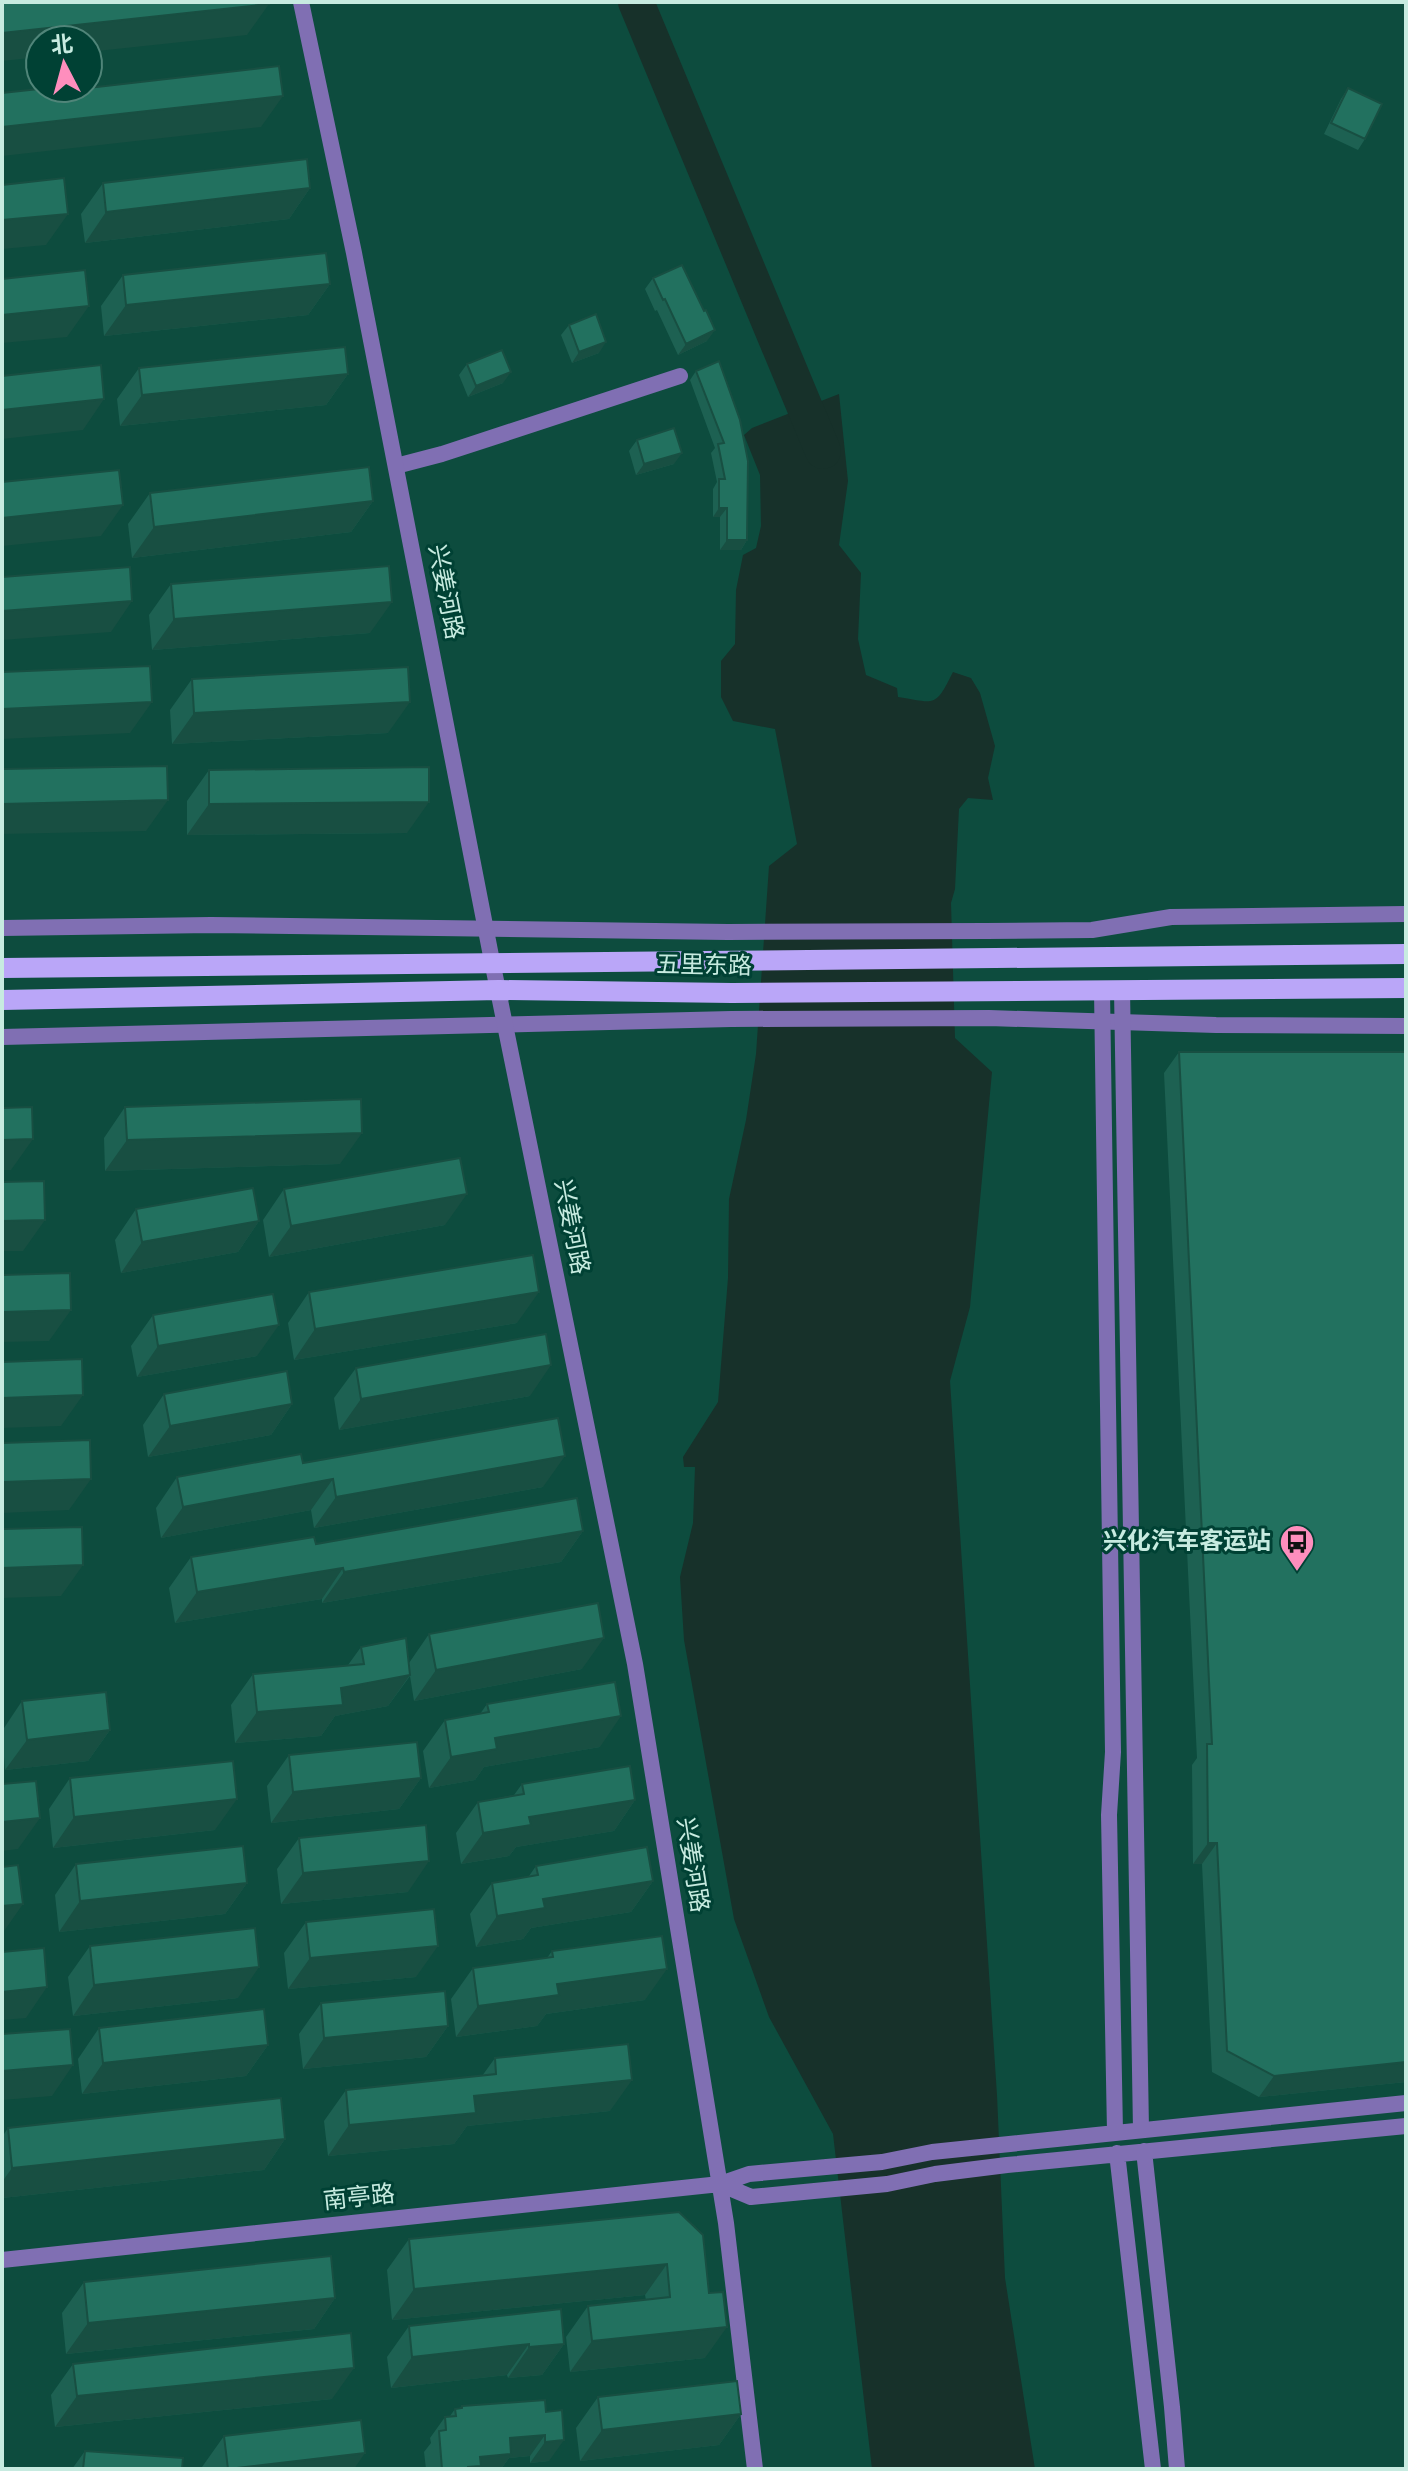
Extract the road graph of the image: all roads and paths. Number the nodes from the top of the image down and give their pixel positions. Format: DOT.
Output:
graph roads {
  1 [pos="301,2"];
  2 [pos="680,376"];
  3 [pos="396,466"];
  4 [pos="1406,914"];
  5 [pos="2,928"];
  6 [pos="486,928"];
  7 [pos="1406,954"];
  8 [pos="492,961"];
  9 [pos="2,968"];
  10 [pos="1406,988"];
  11 [pos="499,990"];
  12 [pos="1112,990"];
  13 [pos="2,1000"];
  14 [pos="1102,1021"];
  15 [pos="1122,1022"];
  16 [pos="506,1025"];
  17 [pos="1406,1026"];
  18 [pos="2,1037"];
  19 [pos="1406,2103"];
  20 [pos="1406,2126"];
  21 [pos="1141,2130"];
  22 [pos="1115,2132"];
  23 [pos="1144,2151"];
  24 [pos="1117,2153"];
  25 [pos="720,2184"];
  26 [pos="2,2260"];
  27 [pos="755,2469"];
  28 [pos="1153,2469"];
  29 [pos="1177,2469"];
  1 -- 3 [label="street, 兴姜河路"];
  2 -- 3 [label="street"];
  3 -- 6 [label="street, 兴姜河路"];
  4 -- 6 [label="street"];
  5 -- 6 [label="street"];
  6 -- 8 [label="street, 兴姜河路"];
  7 -- 8 [label="main road, 五里东路"];
  8 -- 9 [label="main road, 五里东路"];
  8 -- 11 [label="street, 兴姜河路"];
  10 -- 12 [label="main road, 五里东路"];
  11 -- 12 [label="main road, 五里东路"];
  11 -- 13 [label="main road, 五里东路"];
  11 -- 16 [label="street, 兴姜河路"];
  12 -- 14 [label="street"];
  12 -- 15 [label="street"];
  14 -- 15 [label="street"];
  14 -- 16 [label="street"];
  14 -- 22 [label="street"];
  15 -- 17 [label="street"];
  15 -- 21 [label="street"];
  16 -- 18 [label="street"];
  16 -- 25 [label="street, 兴姜河路"];
  19 -- 21 [label="street"];
  20 -- 23 [label="street"];
  21 -- 22 [label="street"];
  22 -- 25 [label="street"];
  23 -- 24 [label="street"];
  23 -- 29 [label="street"];
  24 -- 25 [label="street"];
  24 -- 28 [label="street"];
  25 -- 26 [label="street, 南亭路"];
  25 -- 27 [label="street, 兴姜河路"];
}
